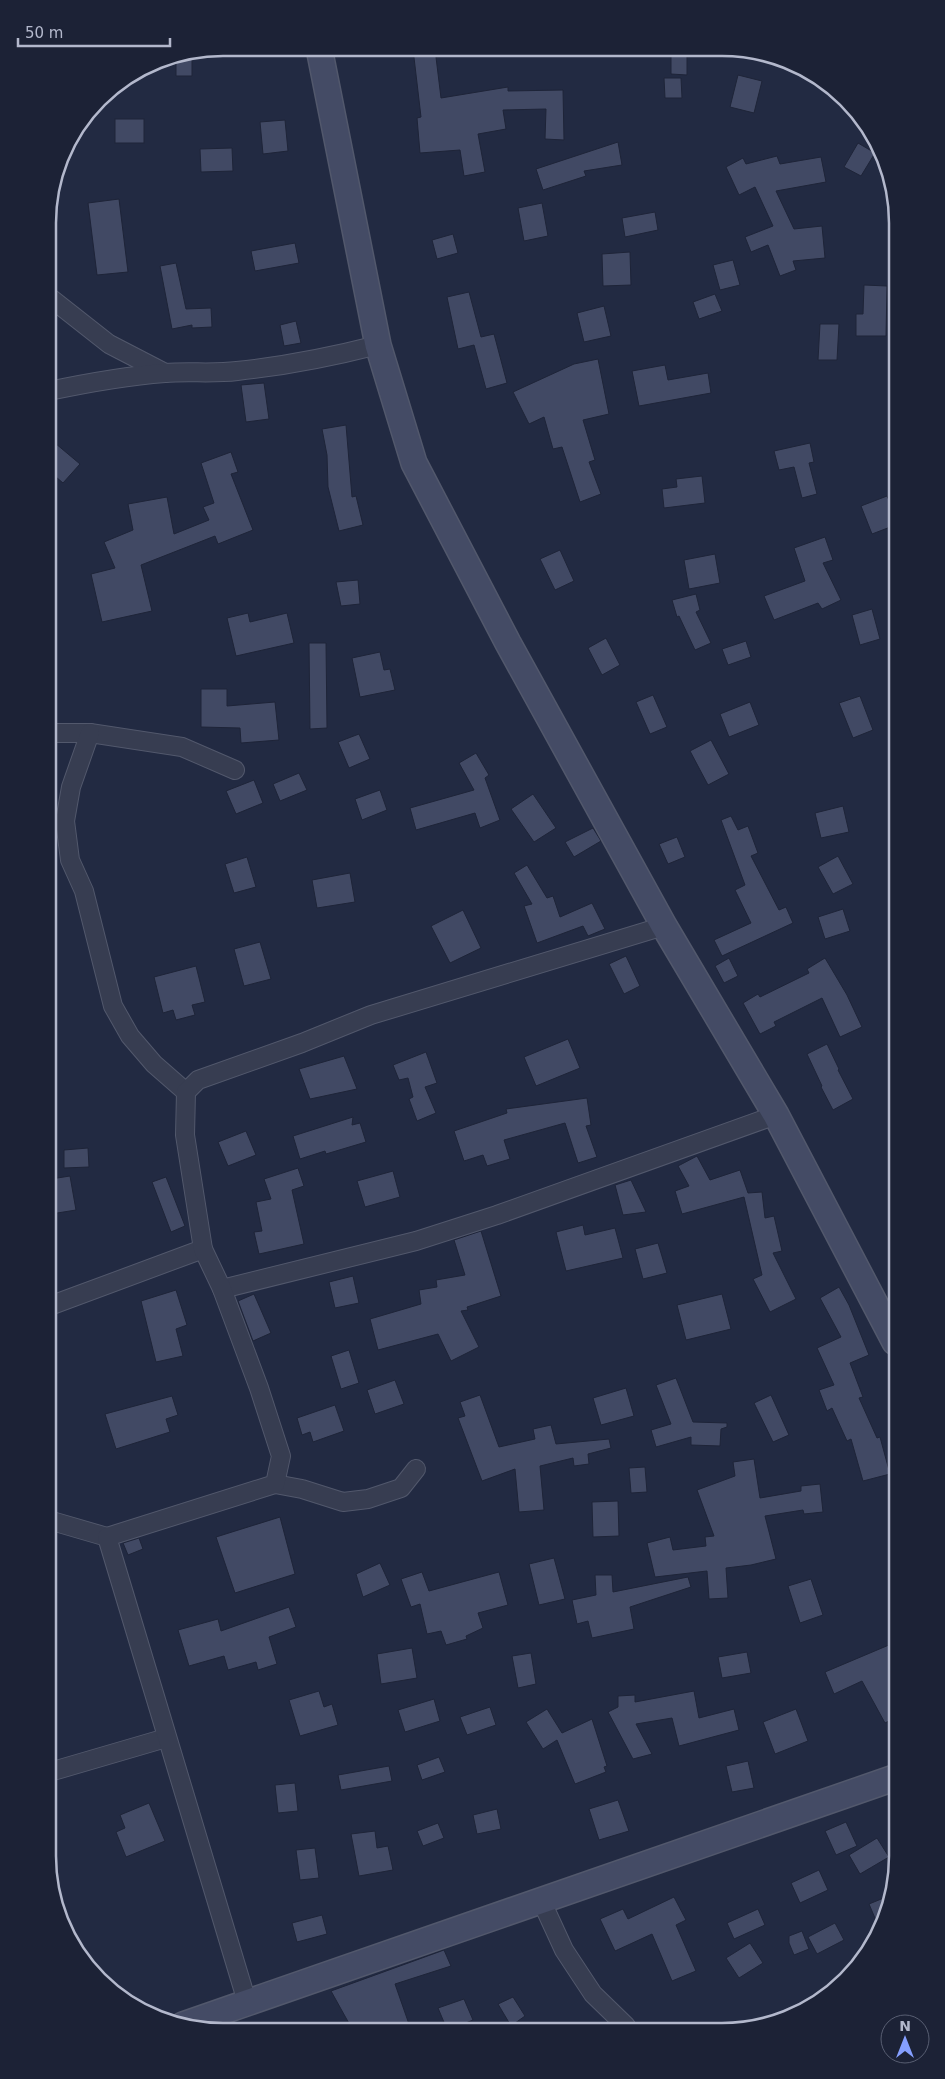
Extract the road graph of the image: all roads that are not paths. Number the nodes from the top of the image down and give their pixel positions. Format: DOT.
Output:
graph roads {
  1 [pos="321,57"];
  2 [pos="57,303"];
  3 [pos="378,345"];
  4 [pos="165,373"];
  5 [pos="57,389"];
  6 [pos="57,733"];
  7 [pos="90,733"];
  8 [pos="235,770"];
  9 [pos="664,926"];
  10 [pos="186,1092"];
  11 [pos="776,1115"];
  12 [pos="204,1249"];
  13 [pos="222,1289"];
  14 [pos="56,1303"];
  15 [pos="888,1329"];
  16 [pos="416,1469"];
  17 [pos="275,1484"];
  18 [pos="56,1522"];
  19 [pos="107,1536"];
  20 [pos="166,1738"];
  21 [pos="56,1770"];
  22 [pos="888,1780"];
  23 [pos="542,1900"];
  24 [pos="246,2002"];
  25 [pos="195,2020"];
  26 [pos="623,2023"];
  1 -- 3 [label="street"];
  2 -- 4 [label="street"];
  3 -- 4 [label="street"];
  3 -- 9 [label="street"];
  4 -- 5 [label="street"];
  6 -- 7 [label="street"];
  7 -- 8 [label="street"];
  7 -- 10 [label="street"];
  9 -- 10 [label="street"];
  9 -- 11 [label="street"];
  10 -- 12 [label="street"];
  11 -- 13 [label="street"];
  11 -- 15 [label="street"];
  12 -- 13 [label="street"];
  12 -- 14 [label="street"];
  13 -- 17 [label="street"];
  16 -- 17 [label="street"];
  17 -- 19 [label="street"];
  18 -- 19 [label="street"];
  19 -- 20 [label="street"];
  20 -- 21 [label="street"];
  20 -- 24 [label="street"];
  22 -- 23 [label="street"];
  23 -- 24 [label="street"];
  23 -- 26 [label="street"];
  24 -- 25 [label="street"];
}
